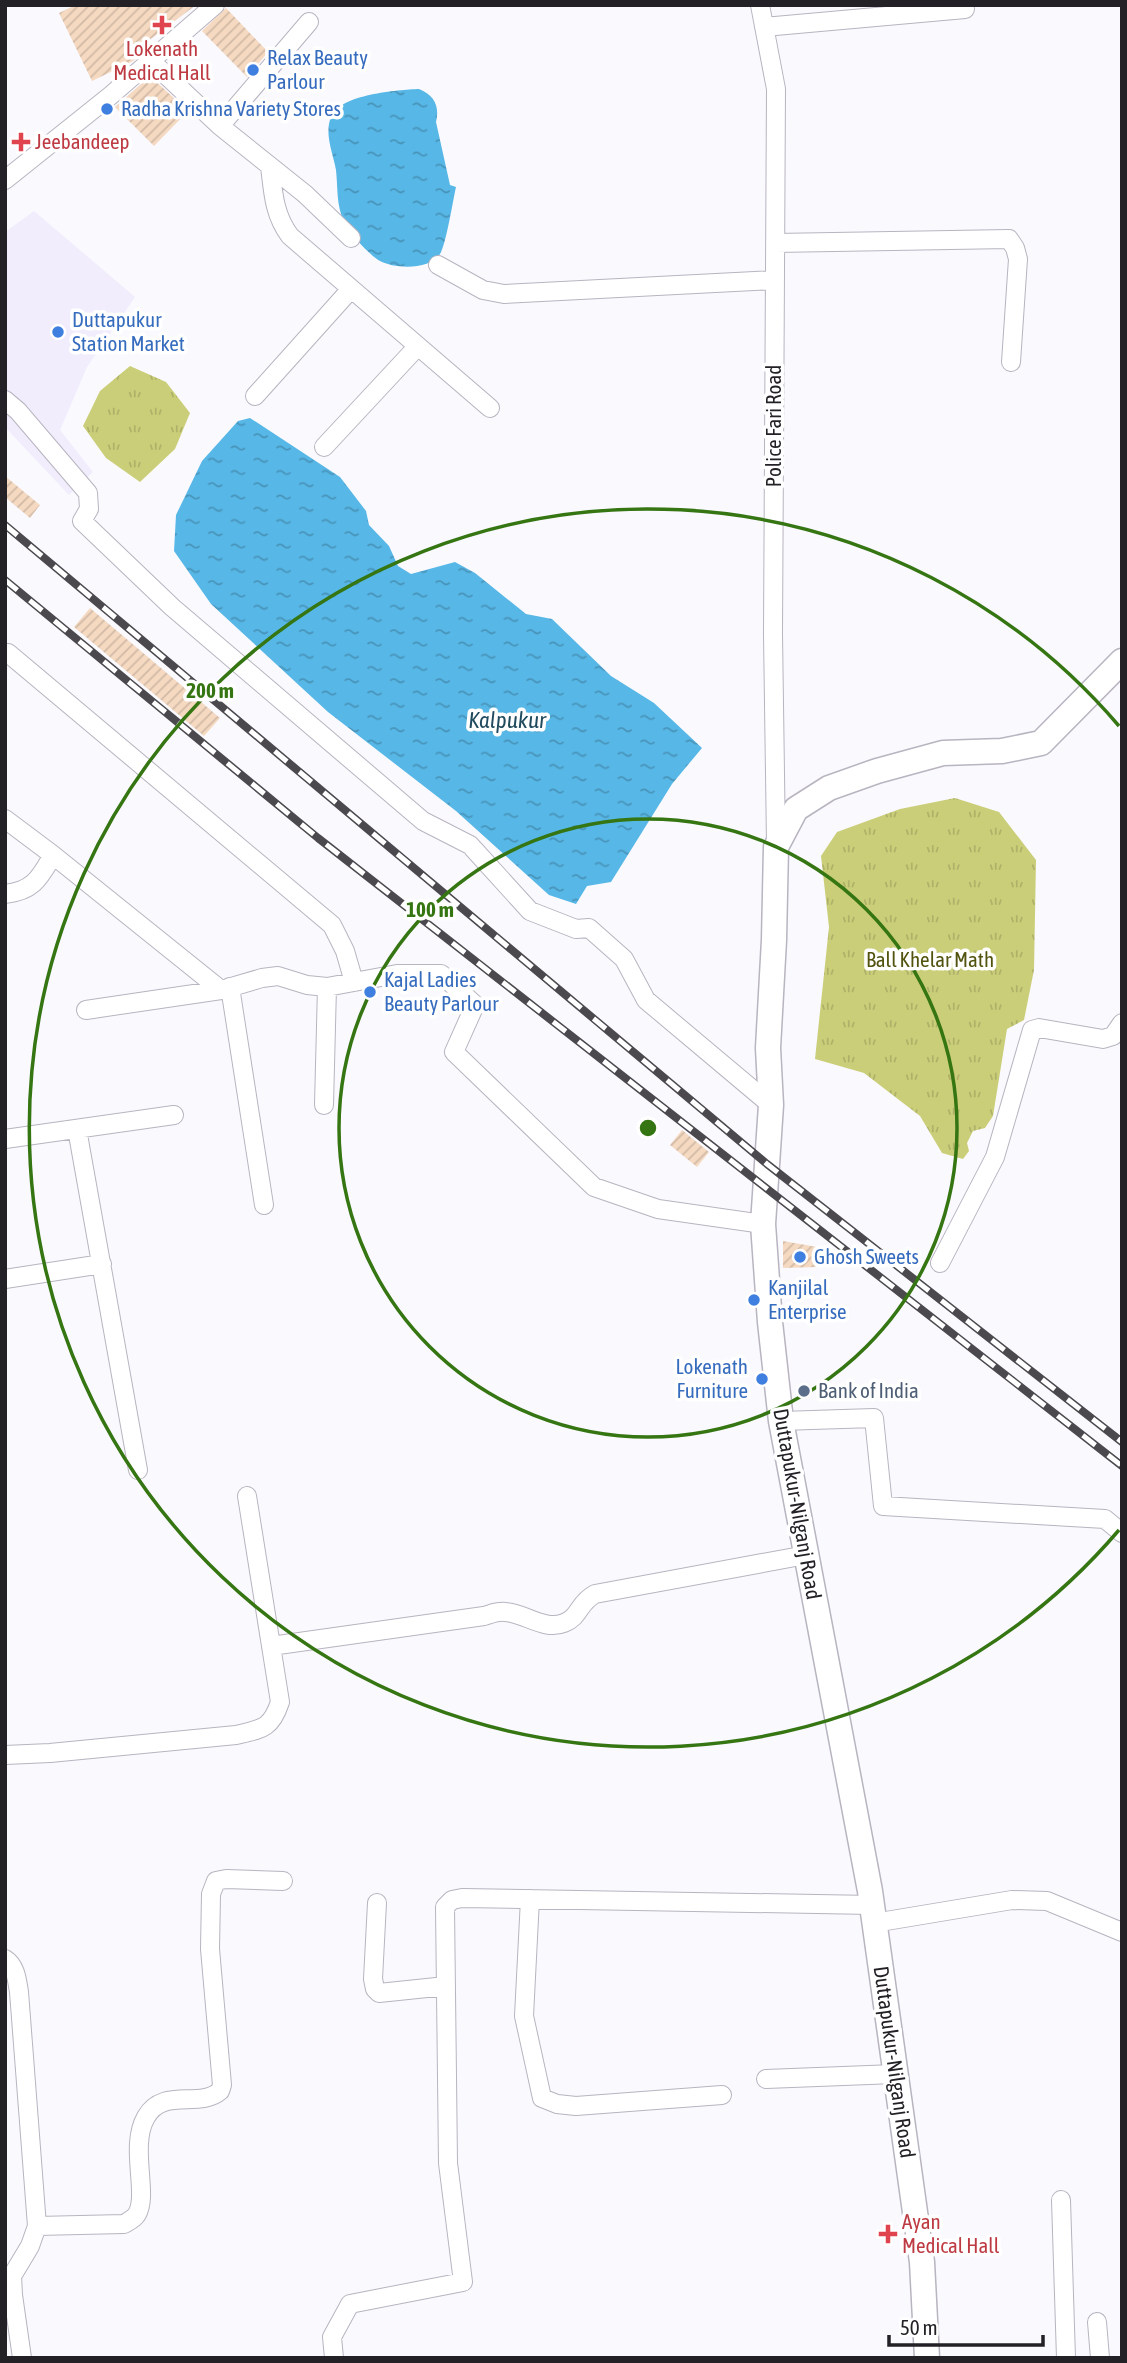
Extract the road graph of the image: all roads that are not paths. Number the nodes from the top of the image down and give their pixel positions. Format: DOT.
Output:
graph roads {
  1 [pos="215,5"];
  2 [pos="760,5"];
  3 [pos="965,9"];
  4 [pos="309,22"];
  5 [pos="764,27"];
  6 [pos="151,61"];
  7 [pos="220,126"];
  8 [pos="270,166"];
  9 [pos="5,180"];
  10 [pos="351,238"];
  11 [pos="775,243"];
  12 [pos="438,265"];
  13 [pos="775,280"];
  14 [pos="351,289"];
  15 [pos="418,346"];
  16 [pos="1011,362"];
  17 [pos="255,396"];
  18 [pos="5,400"];
  19 [pos="490,408"];
  20 [pos="324,447"];
  21 [pos="5,654"];
  22 [pos="1117,670"];
  23 [pos="5,820"];
  24 [pos="776,848"];
  25 [pos="53,855"];
  26 [pos="5,894"];
  27 [pos="354,982"];
  28 [pos="327,987"];
  29 [pos="226,989"];
  30 [pos="86,1010"];
  31 [pos="1122,1023"];
  32 [pos="324,1105"];
  33 [pos="771,1105"];
  34 [pos="174,1115"];
  35 [pos="78,1129"];
  36 [pos="5,1139"];
  37 [pos="264,1205"];
  38 [pos="763,1224"];
  39 [pos="940,1263"];
  40 [pos="102,1264"];
  41 [pos="5,1279"];
  42 [pos="781,1421"];
  43 [pos="138,1470"];
  44 [pos="247,1496"];
  45 [pos="1122,1533"];
  46 [pos="806,1555"];
  47 [pos="271,1646"];
  48 [pos="5,1755"];
  49 [pos="283,1881"];
  50 [pos="530,1899"];
  51 [pos="377,1903"];
  52 [pos="873,1914"];
  53 [pos="1122,1932"];
  54 [pos="5,1959"];
  55 [pos="446,1986"];
  56 [pos="895,2074"];
  57 [pos="766,2079"];
  58 [pos="722,2095"];
  59 [pos="1061,2200"];
  60 [pos="37,2226"];
  61 [pos="1097,2322"];
  62 [pos="22,2358"];
  63 [pos="334,2358"];
  64 [pos="927,2358"];
  65 [pos="1066,2358"];
  66 [pos="1100,2358"];
  1 -- 6 [label="street"];
  2 -- 5 [label="street, Police Fari Road"];
  3 -- 5 [label="street"];
  4 -- 7 [label="street"];
  5 -- 11 [label="street, Police Fari Road"];
  6 -- 7 [label="street"];
  6 -- 9 [label="street"];
  7 -- 8 [label="street"];
  8 -- 10 [label="street"];
  8 -- 14 [label="street"];
  11 -- 13 [label="street, Police Fari Road"];
  11 -- 16 [label="street"];
  12 -- 13 [label="street"];
  13 -- 24 [label="street, Police Fari Road"];
  14 -- 15 [label="street"];
  14 -- 17 [label="street"];
  15 -- 19 [label="street"];
  15 -- 20 [label="street"];
  18 -- 33 [label="street"];
  21 -- 27 [label="street"];
  22 -- 24 [label="main road, Duttapukur-Nilganj Road"];
  23 -- 25 [label="street"];
  24 -- 33 [label="main road, Duttapukur-Nilganj Road"];
  25 -- 26 [label="street"];
  25 -- 29 [label="street"];
  27 -- 28 [label="street"];
  27 -- 38 [label="street"];
  28 -- 29 [label="street"];
  28 -- 32 [label="street"];
  29 -- 30 [label="street"];
  29 -- 37 [label="street"];
  31 -- 39 [label="street"];
  33 -- 38 [label="main road, Duttapukur-Nilganj Road"];
  34 -- 35 [label="street"];
  35 -- 36 [label="street"];
  35 -- 40 [label="street"];
  38 -- 42 [label="main road, Duttapukur-Nilganj Road"];
  40 -- 41 [label="street"];
  40 -- 43 [label="street"];
  42 -- 45 [label="street"];
  42 -- 46 [label="main road, Duttapukur-Nilganj Road"];
  44 -- 47 [label="street"];
  46 -- 47 [label="street"];
  46 -- 52 [label="main road, Duttapukur-Nilganj Road"];
  47 -- 48 [label="street"];
  49 -- 60 [label="street"];
  50 -- 52 [label="street"];
  50 -- 55 [label="street"];
  50 -- 58 [label="street"];
  51 -- 55 [label="street"];
  52 -- 53 [label="street"];
  52 -- 56 [label="main road, Duttapukur-Nilganj Road"];
  54 -- 60 [label="street"];
  55 -- 63 [label="street"];
  56 -- 57 [label="street"];
  56 -- 64 [label="main road, Duttapukur-Nilganj Road"];
  59 -- 65 [label="street"];
  60 -- 62 [label="street"];
  61 -- 66 [label="street"];
}
